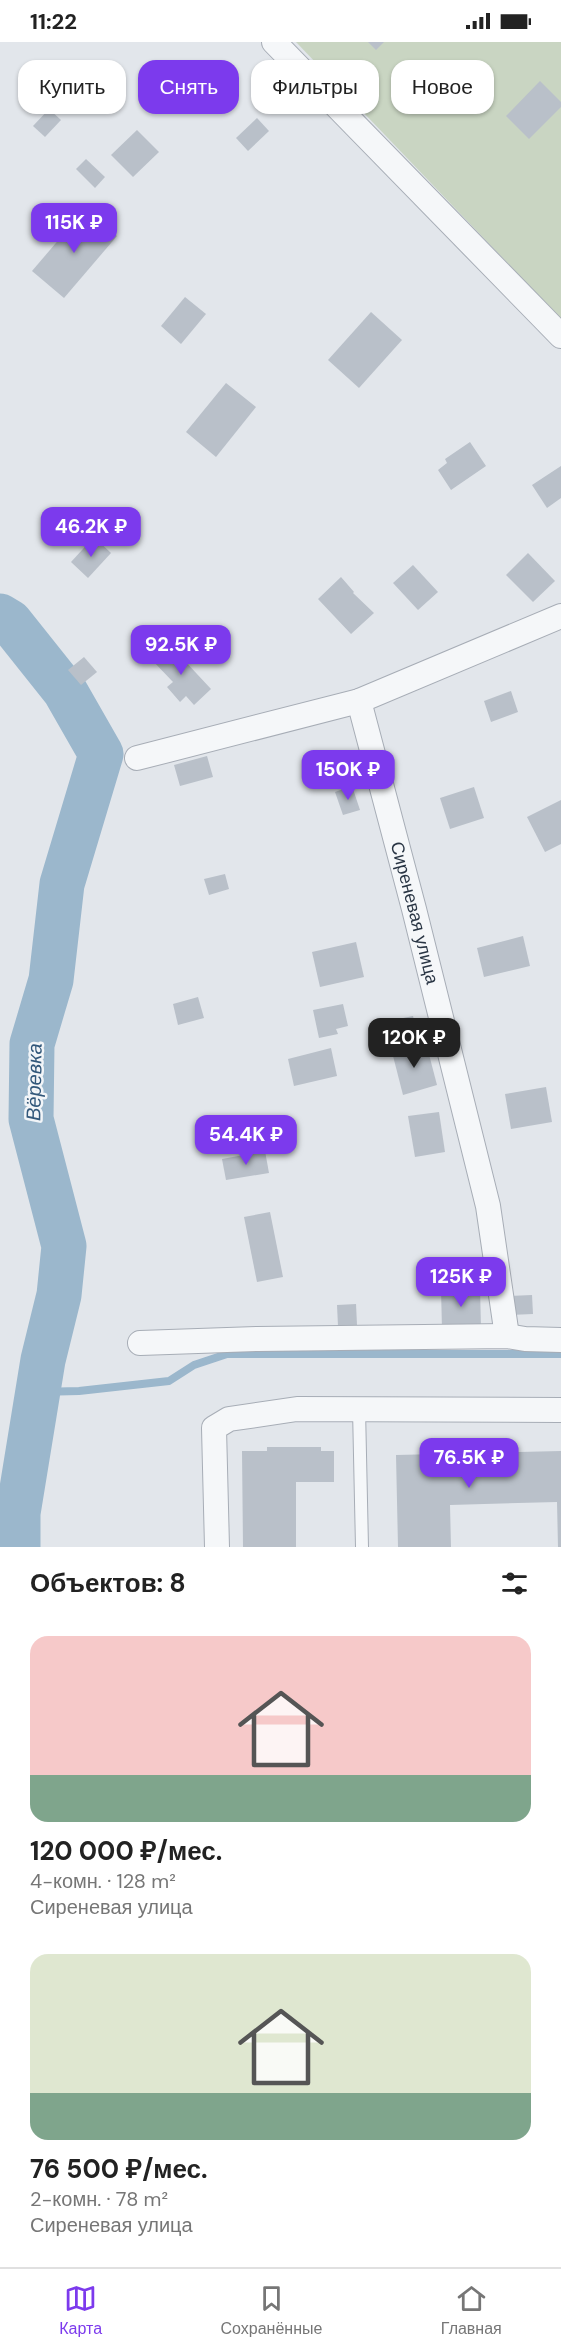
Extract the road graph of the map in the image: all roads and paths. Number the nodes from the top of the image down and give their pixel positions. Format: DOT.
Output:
graph roads {
  1 [pos="274,42"];
  2 [pos="561,336"];
  3 [pos="561,616"];
  4 [pos="359,701"];
  5 [pos="137,758"];
  6 [pos="507,1336"];
  7 [pos="561,1340"];
  8 [pos="140,1343"];
  9 [pos="359,1409"];
  10 [pos="561,1410"];
  11 [pos="218,1547"];
  12 [pos="362,1547"];
  1 -- 2 [label="street"];
  3 -- 4 [label="street"];
  4 -- 5 [label="street"];
  4 -- 6 [label="street, Сиреневая улица"];
  6 -- 7 [label="street"];
  6 -- 8 [label="street"];
  9 -- 10 [label="street"];
  9 -- 11 [label="street"];
  9 -- 12 [label="lane"];
}
